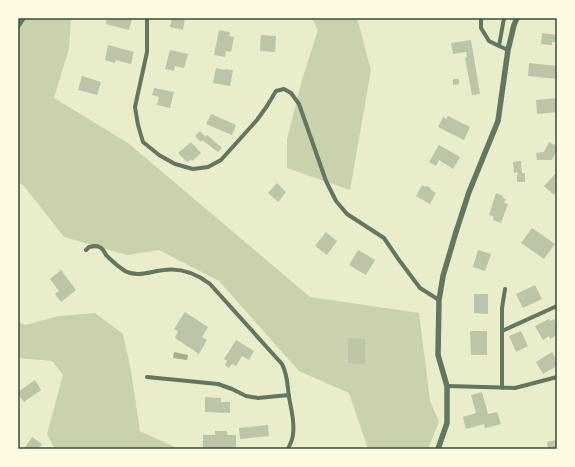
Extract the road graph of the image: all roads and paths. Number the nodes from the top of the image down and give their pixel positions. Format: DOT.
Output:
graph roads {
  1 [pos="24,18"];
  2 [pos="147,18"];
  3 [pos="481,18"];
  4 [pos="504,18"];
  5 [pos="518,18"];
  6 [pos="18,27"];
  7 [pos="499,46"];
  8 [pos="508,50"];
  9 [pos="86,250"];
  10 [pos="505,290"];
  11 [pos="439,300"];
  12 [pos="557,306"];
  13 [pos="502,331"];
  14 [pos="146,377"];
  15 [pos="557,377"];
  16 [pos="447,386"];
  17 [pos="502,388"];
  18 [pos="289,395"];
  19 [pos="288,449"];
  20 [pos="438,449"];
  1 -- 6 [label="street"];
  2 -- 11 [label="street"];
  3 -- 7 [label="street"];
  4 -- 7 [label="street"];
  5 -- 8 [label="street"];
  7 -- 8 [label="street"];
  8 -- 11 [label="street"];
  9 -- 18 [label="street"];
  10 -- 13 [label="street"];
  11 -- 16 [label="street"];
  12 -- 13 [label="street"];
  13 -- 17 [label="street"];
  14 -- 18 [label="street"];
  15 -- 17 [label="street"];
  16 -- 17 [label="street"];
  16 -- 20 [label="street"];
  18 -- 19 [label="street"];
}
